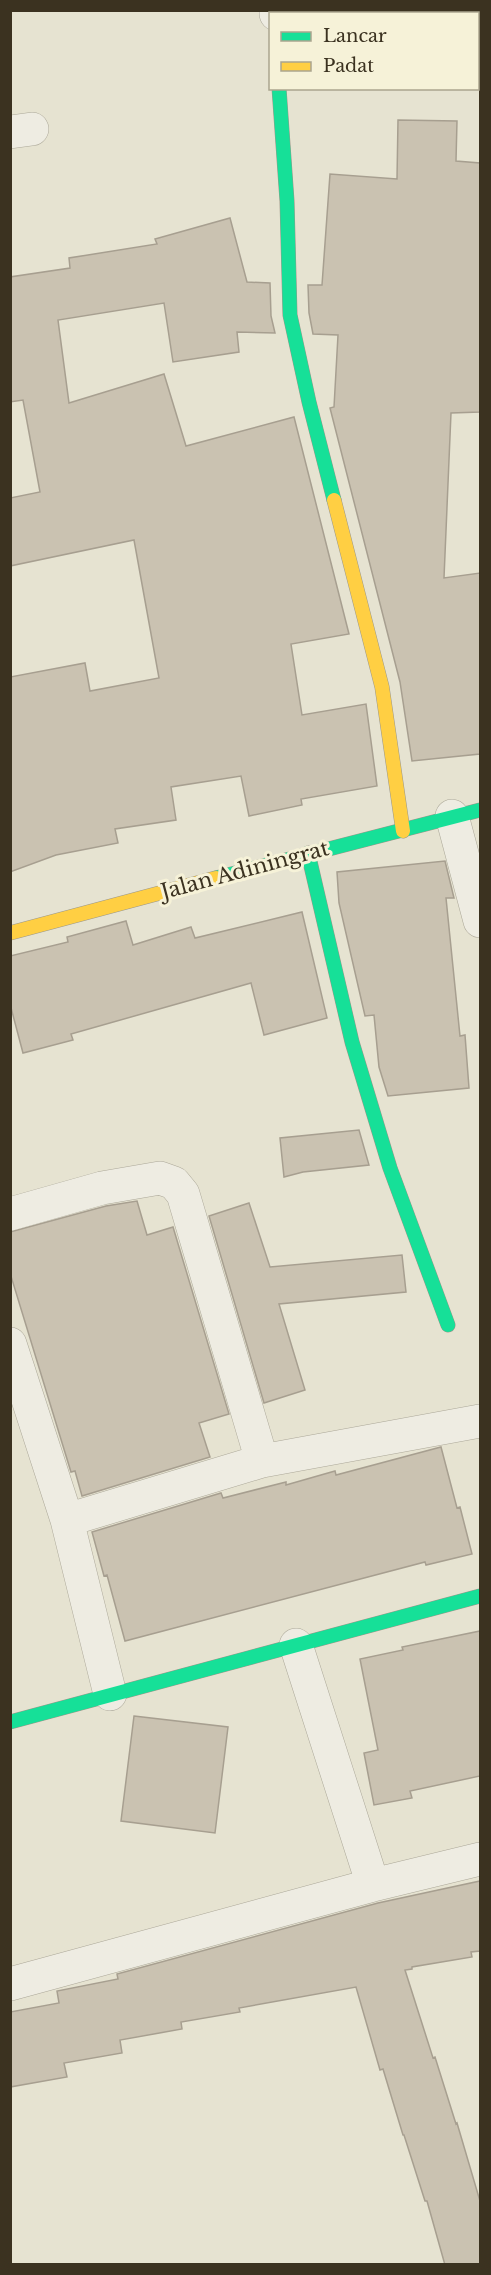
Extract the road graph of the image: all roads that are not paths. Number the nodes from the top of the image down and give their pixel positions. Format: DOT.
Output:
graph roads {
  1 [pos="279,90"];
  2 [pos="466,813"];
  3 [pos="403,831"];
  4 [pos="308,853"];
  5 [pos="480,921"];
  6 [pos="10,933"];
  7 [pos="10,1214"];
  8 [pos="448,1325"];
  9 [pos="10,1344"];
  10 [pos="480,1420"];
  11 [pos="262,1461"];
  12 [pos="67,1520"];
  13 [pos="480,1596"];
  14 [pos="296,1645"];
  15 [pos="110,1694"];
  16 [pos="10,1722"];
  17 [pos="480,1858"];
  18 [pos="373,1885"];
  19 [pos="10,1984"];
  1 -- 3 [label="street"];
  2 -- 3 [label="street, Jalan Adiningrat"];
  2 -- 5 [label="street"];
  3 -- 4 [label="street, Jalan Adiningrat"];
  4 -- 6 [label="street, Jalan Adiningrat"];
  4 -- 8 [label="street"];
  7 -- 11 [label="street"];
  9 -- 12 [label="street"];
  10 -- 11 [label="street"];
  11 -- 12 [label="street"];
  12 -- 15 [label="street"];
  13 -- 14 [label="street"];
  14 -- 15 [label="street"];
  14 -- 18 [label="street"];
  15 -- 16 [label="street"];
  17 -- 18 [label="street"];
  18 -- 19 [label="street"];
}
